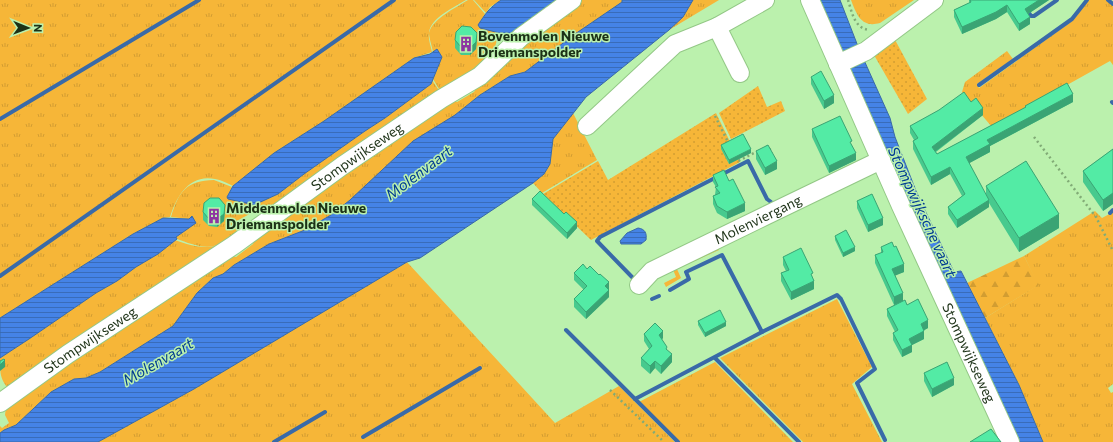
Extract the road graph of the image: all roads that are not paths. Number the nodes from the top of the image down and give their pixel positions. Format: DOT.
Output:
graph roads {
  1 [pos="572,0"];
  2 [pos="765,0"];
  3 [pos="810,0"];
  4 [pos="934,0"];
  5 [pos="717,27"];
  6 [pos="840,63"];
  7 [pos="740,73"];
  8 [pos="587,126"];
  9 [pos="882,160"];
  10 [pos="639,285"];
  11 [pos="0,403"];
  12 [pos="1010,442"];
  1 -- 11 [label="street, Stompwijkseweg"];
  2 -- 5 [label="street"];
  3 -- 6 [label="street, Stompwijkseweg"];
  4 -- 6 [label="street"];
  5 -- 7 [label="street"];
  5 -- 8 [label="street"];
  6 -- 9 [label="street, Stompwijkseweg"];
  9 -- 10 [label="street, Molenviergang"];
  9 -- 12 [label="street, Stompwijkseweg"];
}
